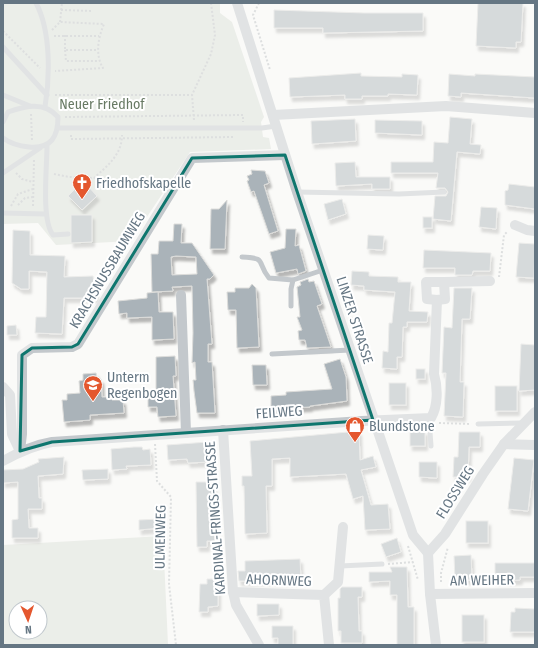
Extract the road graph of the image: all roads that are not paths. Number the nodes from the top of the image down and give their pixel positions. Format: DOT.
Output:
graph roads {
  1 [pos="36,3"];
  2 [pos="238,3"];
  3 [pos="3,47"];
  4 [pos="3,95"];
  5 [pos="47,95"];
  6 [pos="30,106"];
  7 [pos="45,107"];
  8 [pos="535,113"];
  9 [pos="273,115"];
  10 [pos="3,122"];
  11 [pos="276,126"];
  12 [pos="58,128"];
  13 [pos="3,138"];
  14 [pos="46,146"];
  15 [pos="33,149"];
  16 [pos="285,155"];
  17 [pos="3,174"];
  18 [pos="297,192"];
  19 [pos="444,192"];
  20 [pos="3,213"];
  21 [pos="45,214"];
  22 [pos="515,225"];
  23 [pos="535,231"];
  24 [pos="68,234"];
  25 [pos="242,257"];
  26 [pos="323,270"];
  27 [pos="293,280"];
  28 [pos="490,281"];
  29 [pos="444,282"];
  30 [pos="181,295"];
  31 [pos="437,300"];
  32 [pos="291,306"];
  33 [pos="350,350"];
  34 [pos="272,354"];
  35 [pos="3,387"];
  36 [pos="535,412"];
  37 [pos="430,418"];
  38 [pos="373,420"];
  39 [pos="524,423"];
  40 [pos="478,424"];
  41 [pos="223,430"];
  42 [pos="186,432"];
  43 [pos="504,444"];
  44 [pos="535,445"];
  45 [pos="431,446"];
  46 [pos="20,451"];
  47 [pos="3,461"];
  48 [pos="343,527"];
  49 [pos="428,553"];
  50 [pos="382,564"];
  51 [pos="340,566"];
  52 [pos="233,592"];
  53 [pos="535,593"];
  54 [pos="430,594"];
  55 [pos="324,595"];
  56 [pos="260,645"];
  57 [pos="329,645"];
  58 [pos="436,645"];
  1 -- 5 [label="lane"];
  2 -- 9 [label="street, LINZER STRASSE"];
  3 -- 5 [label="lane"];
  4 -- 6 [label="lane"];
  5 -- 7 [label="lane"];
  6 -- 7 [label="lane"];
  6 -- 10 [label="lane"];
  7 -- 12 [label="lane"];
  8 -- 9 [label="street"];
  9 -- 11 [label="street, LINZER STRASSE"];
  11 -- 12 [label="lane"];
  11 -- 16 [label="street, LINZER STRASSE"];
  12 -- 14 [label="lane"];
  13 -- 15 [label="lane"];
  14 -- 15 [label="lane"];
  14 -- 21 [label="lane"];
  15 -- 17 [label="lane"];
  16 -- 18 [label="street, LINZER STRASSE"];
  16 -- 46 [label="street, KRACHSNUSSBAUMWEG"];
  18 -- 19 [label="lane"];
  18 -- 26 [label="street, LINZER STRASSE"];
  20 -- 21 [label="lane"];
  21 -- 24 [label="lane"];
  22 -- 23 [label="street"];
  25 -- 27 [label="lane"];
  26 -- 27 [label="lane"];
  26 -- 33 [label="street, LINZER STRASSE"];
  27 -- 32 [label="lane"];
  28 -- 29 [label="street"];
  29 -- 31 [label="street"];
  29 -- 31 [label="street"];
  30 -- 42 [label="street"];
  31 -- 37 [label="street"];
  33 -- 34 [label="lane"];
  33 -- 38 [label="street, LINZER STRASSE"];
  35 -- 46 [label="street"];
  36 -- 39 [label="street, FLOSSWEG"];
  37 -- 38 [label="street, FEILWEG"];
  37 -- 45 [label="lane"];
  38 -- 41 [label="street, FEILWEG"];
  38 -- 49 [label="street, LINZER STRASSE"];
  39 -- 40 [label="lane"];
  39 -- 43 [label="street, FLOSSWEG"];
  41 -- 42 [label="street, FEILWEG"];
  41 -- 52 [label="street, KARDINAL-FRINGS-STRASSE"];
  42 -- 46 [label="street, FEILWEG"];
  43 -- 44 [label="street"];
  43 -- 49 [label="street, FLOSSWEG"];
  46 -- 47 [label="street"];
  48 -- 51 [label="street, AHORNWEG"];
  49 -- 54 [label="street"];
  50 -- 51 [label="lane"];
  51 -- 55 [label="street, AHORNWEG"];
  52 -- 55 [label="street, AHORNWEG"];
  52 -- 56 [label="street, KARDINAL-FRINGS-STRASSE"];
  53 -- 54 [label="street, AM WEIHER"];
  54 -- 58 [label="street"];
  55 -- 57 [label="street, AHORNWEG"];
}
